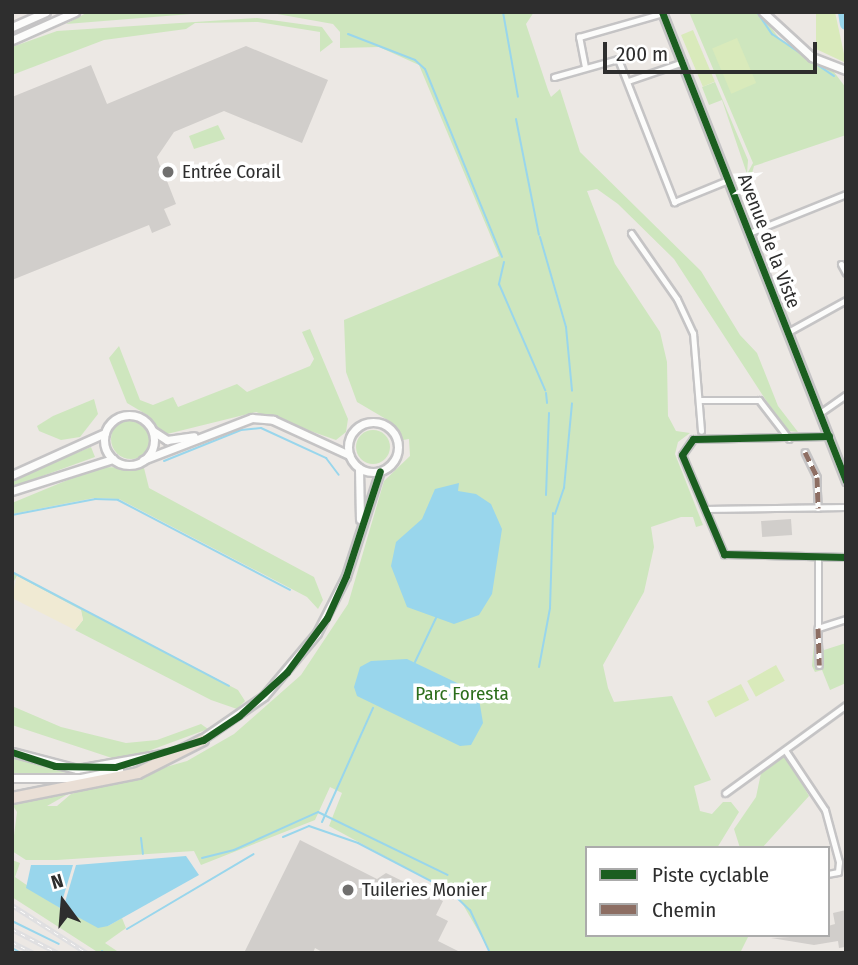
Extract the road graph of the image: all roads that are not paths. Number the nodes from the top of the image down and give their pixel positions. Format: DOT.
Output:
graph roads {
  1 [pos="46,12"];
  2 [pos="75,12"];
  3 [pos="763,12"];
  4 [pos="663,13"];
  5 [pos="12,27"];
  6 [pos="12,40"];
  7 [pos="683,62"];
  8 [pos="585,67"];
  9 [pos="846,71"];
  10 [pos="554,77"];
  11 [pos="628,81"];
  12 [pos="728,180"];
  13 [pos="846,194"];
  14 [pos="631,233"];
  15 [pos="749,233"];
  16 [pos="841,264"];
  17 [pos="846,273"];
  18 [pos="846,300"];
  19 [pos="788,332"];
  20 [pos="846,395"];
  21 [pos="700,400"];
  22 [pos="820,413"];
  23 [pos="152,430"];
  24 [pos="211,431"];
  25 [pos="701,431"];
  26 [pos="105,433"];
  27 [pos="829,436"];
  28 [pos="350,438"];
  29 [pos="789,439"];
  30 [pos="332,447"];
  31 [pos="805,452"];
  32 [pos="349,455"];
  33 [pos="113,459"];
  34 [pos="143,460"];
  35 [pos="359,468"];
  36 [pos="380,471"];
  37 [pos="12,475"];
  38 [pos="846,481"];
  39 [pos="12,491"];
  40 [pos="846,507"];
  41 [pos="818,508"];
  42 [pos="705,509"];
  43 [pos="360,532"];
  44 [pos="846,557"];
  45 [pos="818,558"];
  46 [pos="846,619"];
  47 [pos="818,628"];
  48 [pos="819,665"];
  49 [pos="846,705"];
  50 [pos="203,740"];
  51 [pos="785,750"];
  52 [pos="12,752"];
  53 [pos="166,754"];
  54 [pos="12,778"];
  55 [pos="725,793"];
  56 [pos="12,798"];
  57 [pos="830,874"];
  1 -- 5 [label="street"];
  2 -- 6 [label="street"];
  3 -- 9 [label="street"];
  4 -- 7 [label="street, Avenue de la Viste"];
  4 -- 8 [label="street"];
  7 -- 11 [label="street"];
  7 -- 12 [label="street, Avenue de la Viste"];
  8 -- 10 [label="street"];
  8 -- 11 [label="street"];
  11 -- 12 [label="street"];
  12 -- 15 [label="street, Avenue de la Viste"];
  13 -- 15 [label="street"];
  14 -- 21 [label="street"];
  15 -- 19 [label="street, Avenue de la Viste"];
  16 -- 17 [label="street"];
  18 -- 19 [label="street"];
  19 -- 22 [label="street, Avenue de la Viste"];
  20 -- 22 [label="street"];
  21 -- 25 [label="street"];
  21 -- 29 [label="street"];
  22 -- 27 [label="street, Avenue de la Viste"];
  23 -- 24 [label="street"];
  23 -- 26 [label="street"];
  23 -- 34 [label="street"];
  24 -- 30 [label="street"];
  24 -- 34 [label="street"];
  26 -- 33 [label="street"];
  26 -- 37 [label="street"];
  27 -- 29 [label="street"];
  27 -- 38 [label="street, Avenue de la Viste"];
  28 -- 30 [label="street"];
  28 -- 32 [label="street"];
  28 -- 36 [label="street"];
  29 -- 42 [label="street"];
  30 -- 32 [label="street"];
  31 -- 41 [label="street"];
  32 -- 35 [label="street"];
  33 -- 34 [label="street"];
  33 -- 39 [label="street"];
  35 -- 36 [label="street"];
  35 -- 43 [label="street"];
  36 -- 43 [label="street"];
  40 -- 41 [label="street"];
  41 -- 42 [label="street"];
  42 -- 45 [label="street"];
  43 -- 50 [label="street"];
  44 -- 45 [label="street"];
  45 -- 47 [label="street"];
  46 -- 47 [label="street"];
  47 -- 48 [label="street"];
  49 -- 51 [label="street"];
  50 -- 53 [label="street"];
  50 -- 56 [label="highway"];
  51 -- 55 [label="street"];
  51 -- 57 [label="street"];
  52 -- 53 [label="street"];
  53 -- 54 [label="street"];
}
